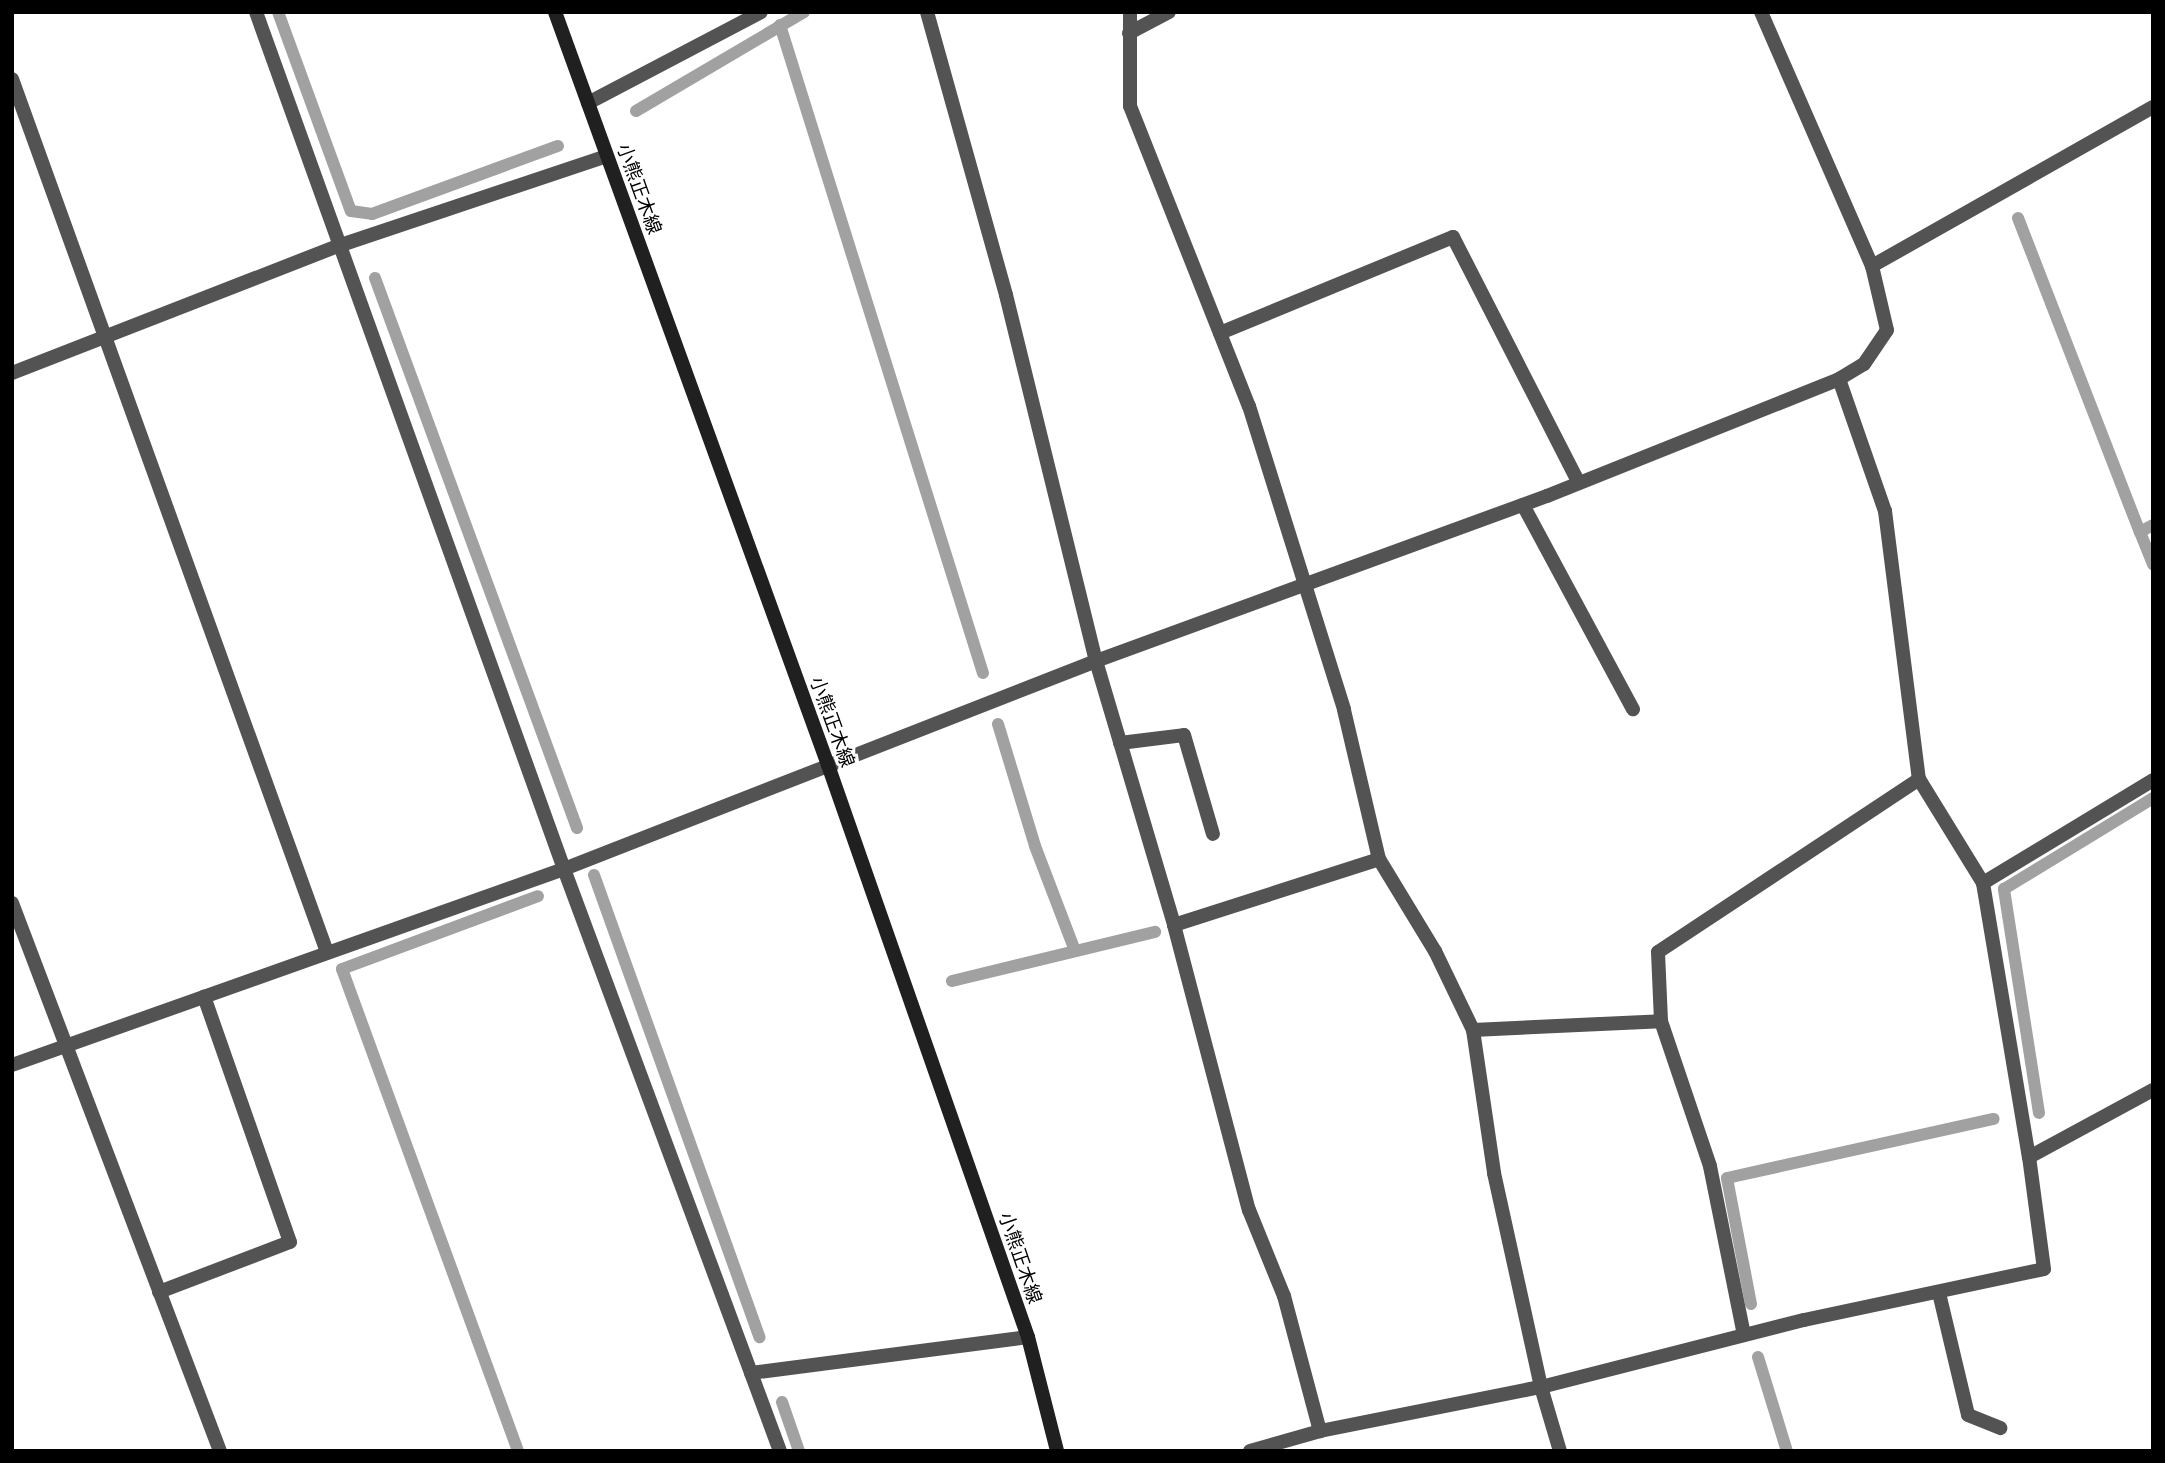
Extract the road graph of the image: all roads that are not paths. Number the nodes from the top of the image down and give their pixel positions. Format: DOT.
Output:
graph roads {
  1 [pos="256,12"];
  2 [pos="555,12"];
  3 [pos="761,12"];
  4 [pos="927,12"];
  5 [pos="1130,12"];
  6 [pos="1169,12"];
  7 [pos="1760,12"];
  8 [pos="1129,33"];
  9 [pos="12,79"];
  10 [pos="588,103"];
  11 [pos="2153,107"];
  12 [pos="607,156"];
  13 [pos="341,245"];
  14 [pos="1872,266"];
  15 [pos="1220,333"];
  16 [pos="106,339"];
  17 [pos="12,373"];
  18 [pos="1839,379"];
  19 [pos="1579,483"];
  20 [pos="1522,505"];
  21 [pos="1304,586"];
  22 [pos="1096,662"];
  23 [pos="1633,709"];
  24 [pos="1120,743"];
  25 [pos="828,765"];
  26 [pos="1919,779"];
  27 [pos="2153,780"];
  28 [pos="1213,834"];
  29 [pos="1379,859"];
  30 [pos="564,869"];
  31 [pos="1983,883"];
  32 [pos="12,903"];
  33 [pos="1174,925"];
  34 [pos="327,952"];
  35 [pos="204,997"];
  36 [pos="1661,1021"];
  37 [pos="1473,1030"];
  38 [pos="65,1045"];
  39 [pos="12,1065"];
  40 [pos="2153,1090"];
  41 [pos="2029,1157"];
  42 [pos="159,1292"];
  43 [pos="1939,1293"];
  44 [pos="1744,1335"];
  45 [pos="1028,1337"];
  46 [pos="751,1373"];
  47 [pos="1541,1387"];
  48 [pos="2000,1428"];
  49 [pos="1320,1431"];
  50 [pos="1290,1446"];
  51 [pos="219,1451"];
  52 [pos="780,1451"];
  53 [pos="1057,1451"];
  54 [pos="1250,1451"];
  55 [pos="1560,1451"];
  1 -- 13 [label="street"];
  2 -- 10 [label="main road, 小熊正木線"];
  3 -- 10 [label="street"];
  4 -- 22 [label="street"];
  5 -- 8 [label="street"];
  6 -- 8 [label="street"];
  7 -- 14 [label="street"];
  8 -- 15 [label="street"];
  9 -- 16 [label="street"];
  10 -- 12 [label="main road, 小熊正木線"];
  11 -- 14 [label="street"];
  12 -- 13 [label="street"];
  12 -- 25 [label="main road, 小熊正木線"];
  13 -- 16 [label="street"];
  13 -- 30 [label="street"];
  14 -- 18 [label="street"];
  15 -- 19 [label="street"];
  15 -- 21 [label="street"];
  16 -- 17 [label="street"];
  16 -- 34 [label="street"];
  18 -- 19 [label="street"];
  18 -- 26 [label="street"];
  19 -- 20 [label="street"];
  20 -- 21 [label="street"];
  20 -- 23 [label="street"];
  21 -- 22 [label="street"];
  21 -- 29 [label="street"];
  22 -- 24 [label="street"];
  22 -- 25 [label="street"];
  24 -- 28 [label="street"];
  24 -- 33 [label="street"];
  25 -- 30 [label="street"];
  25 -- 45 [label="main road, 小熊正木線"];
  26 -- 31 [label="street"];
  26 -- 36 [label="street"];
  27 -- 31 [label="street"];
  29 -- 33 [label="street"];
  29 -- 37 [label="street"];
  30 -- 34 [label="street"];
  30 -- 46 [label="street"];
  31 -- 41 [label="street"];
  32 -- 38 [label="street"];
  33 -- 49 [label="street"];
  34 -- 35 [label="street"];
  35 -- 38 [label="street"];
  35 -- 42 [label="street"];
  36 -- 37 [label="street"];
  36 -- 44 [label="street"];
  37 -- 47 [label="street"];
  38 -- 39 [label="street"];
  38 -- 42 [label="street"];
  40 -- 41 [label="street"];
  41 -- 43 [label="street"];
  42 -- 51 [label="street"];
  43 -- 44 [label="street"];
  43 -- 48 [label="street"];
  44 -- 47 [label="street"];
  45 -- 46 [label="street"];
  45 -- 53 [label="main road, 小熊正木線"];
  46 -- 52 [label="street"];
  47 -- 49 [label="street"];
  47 -- 55 [label="street"];
  49 -- 50 [label="street"];
  50 -- 54 [label="street"];
}
